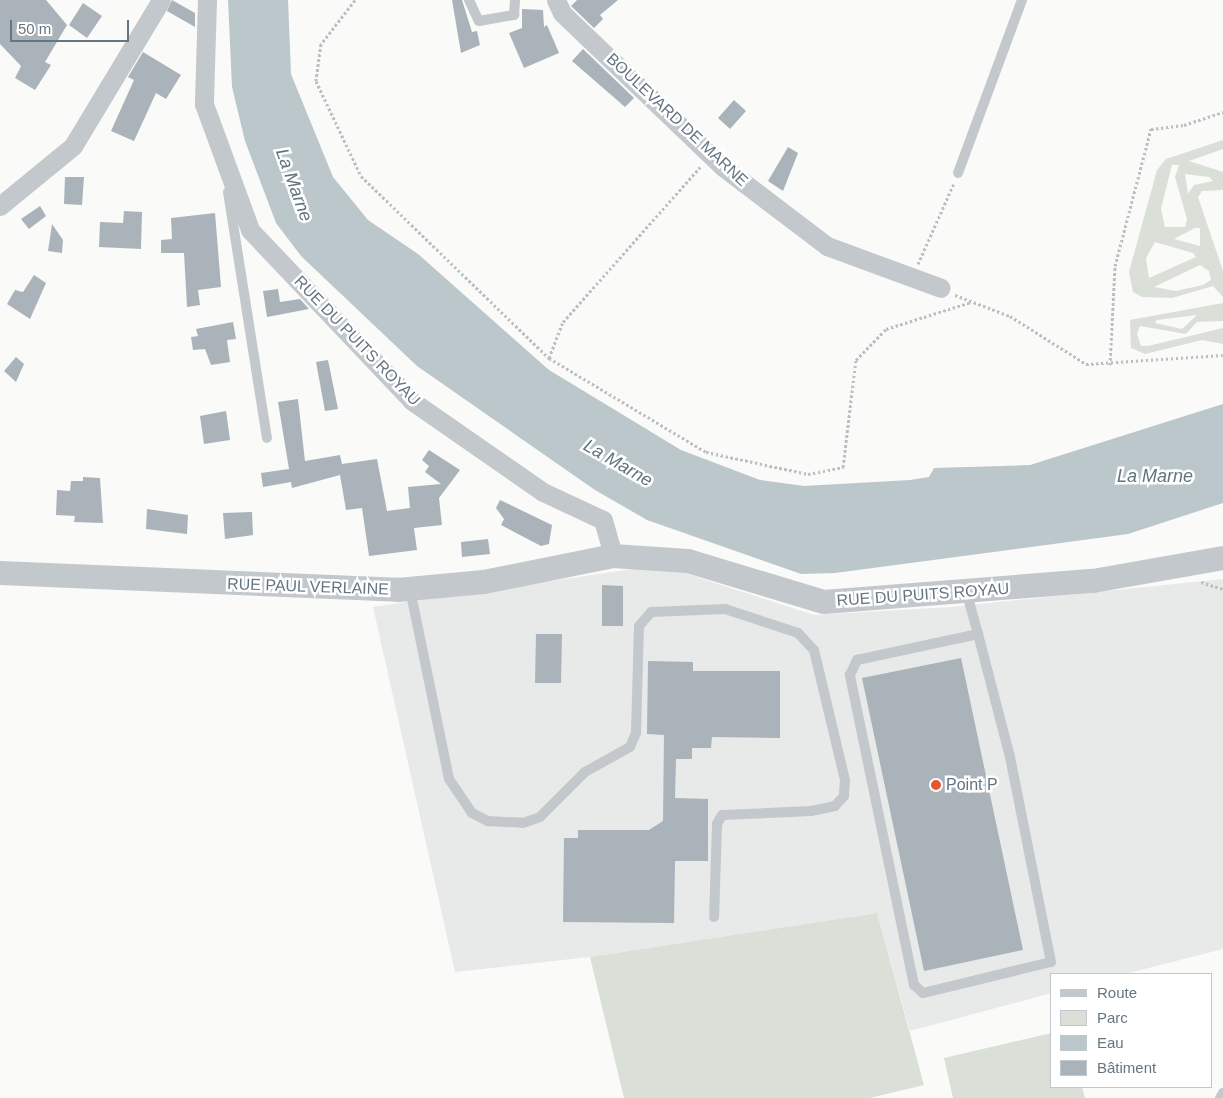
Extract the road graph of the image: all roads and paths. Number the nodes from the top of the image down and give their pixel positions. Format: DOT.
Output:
graph roads {
  1 [pos="160,0"];
  2 [pos="207,0"];
  3 [pos="354,0"];
  4 [pos="469,0"];
  5 [pos="515,0"];
  6 [pos="556,0"];
  7 [pos="1022,0"];
  8 [pos="1223,112"];
  9 [pos="711,155"];
  10 [pos="225,168"];
  11 [pos="958,173"];
  12 [pos="0,206"];
  13 [pos="910,280"];
  14 [pos="941,288"];
  15 [pos="971,302"];
  16 [pos="1223,355"];
  17 [pos="549,358"];
  18 [pos="1110,365"];
  19 [pos="267,438"];
  20 [pos="613,556"];
  21 [pos="1223,558"];
  22 [pos="0,573"];
  23 [pos="410,589"];
  24 [pos="967,594"];
  25 [pos="978,634"];
  26 [pos="714,917"];
  27 [pos="1223,1093"];
  28 [pos="1220,1098"];
  1 -- 12 [label="street"];
  2 -- 10 [label="street, RUE DU PUITS ROYAU"];
  3 -- 17 [label="path"];
  4 -- 5 [label="lane"];
  6 -- 9 [label="street, BOULEVARD DE MARNE"];
  7 -- 11 [label="lane"];
  8 -- 18 [label="path"];
  9 -- 13 [label="street, BOULEVARD DE MARNE"];
  9 -- 17 [label="path"];
  10 -- 19 [label="lane"];
  10 -- 20 [label="street, RUE DU PUITS ROYAU"];
  11 -- 13 [label="path"];
  13 -- 14 [label="street, BOULEVARD DE MARNE"];
  14 -- 15 [label="path"];
  15 -- 17 [label="path"];
  15 -- 18 [label="path"];
  16 -- 18 [label="path"];
  20 -- 23 [label="street, RUE PAUL VERLAINE"];
  20 -- 24 [label="street, RUE DU PUITS ROYAU"];
  21 -- 24 [label="street, RUE DU PUITS ROYAU"];
  22 -- 23 [label="street, RUE PAUL VERLAINE"];
  23 -- 26 [label="lane"];
  24 -- 25 [label="lane"];
  25 -- 25 [label="lane"];
  27 -- 28 [label="lane"];
}
